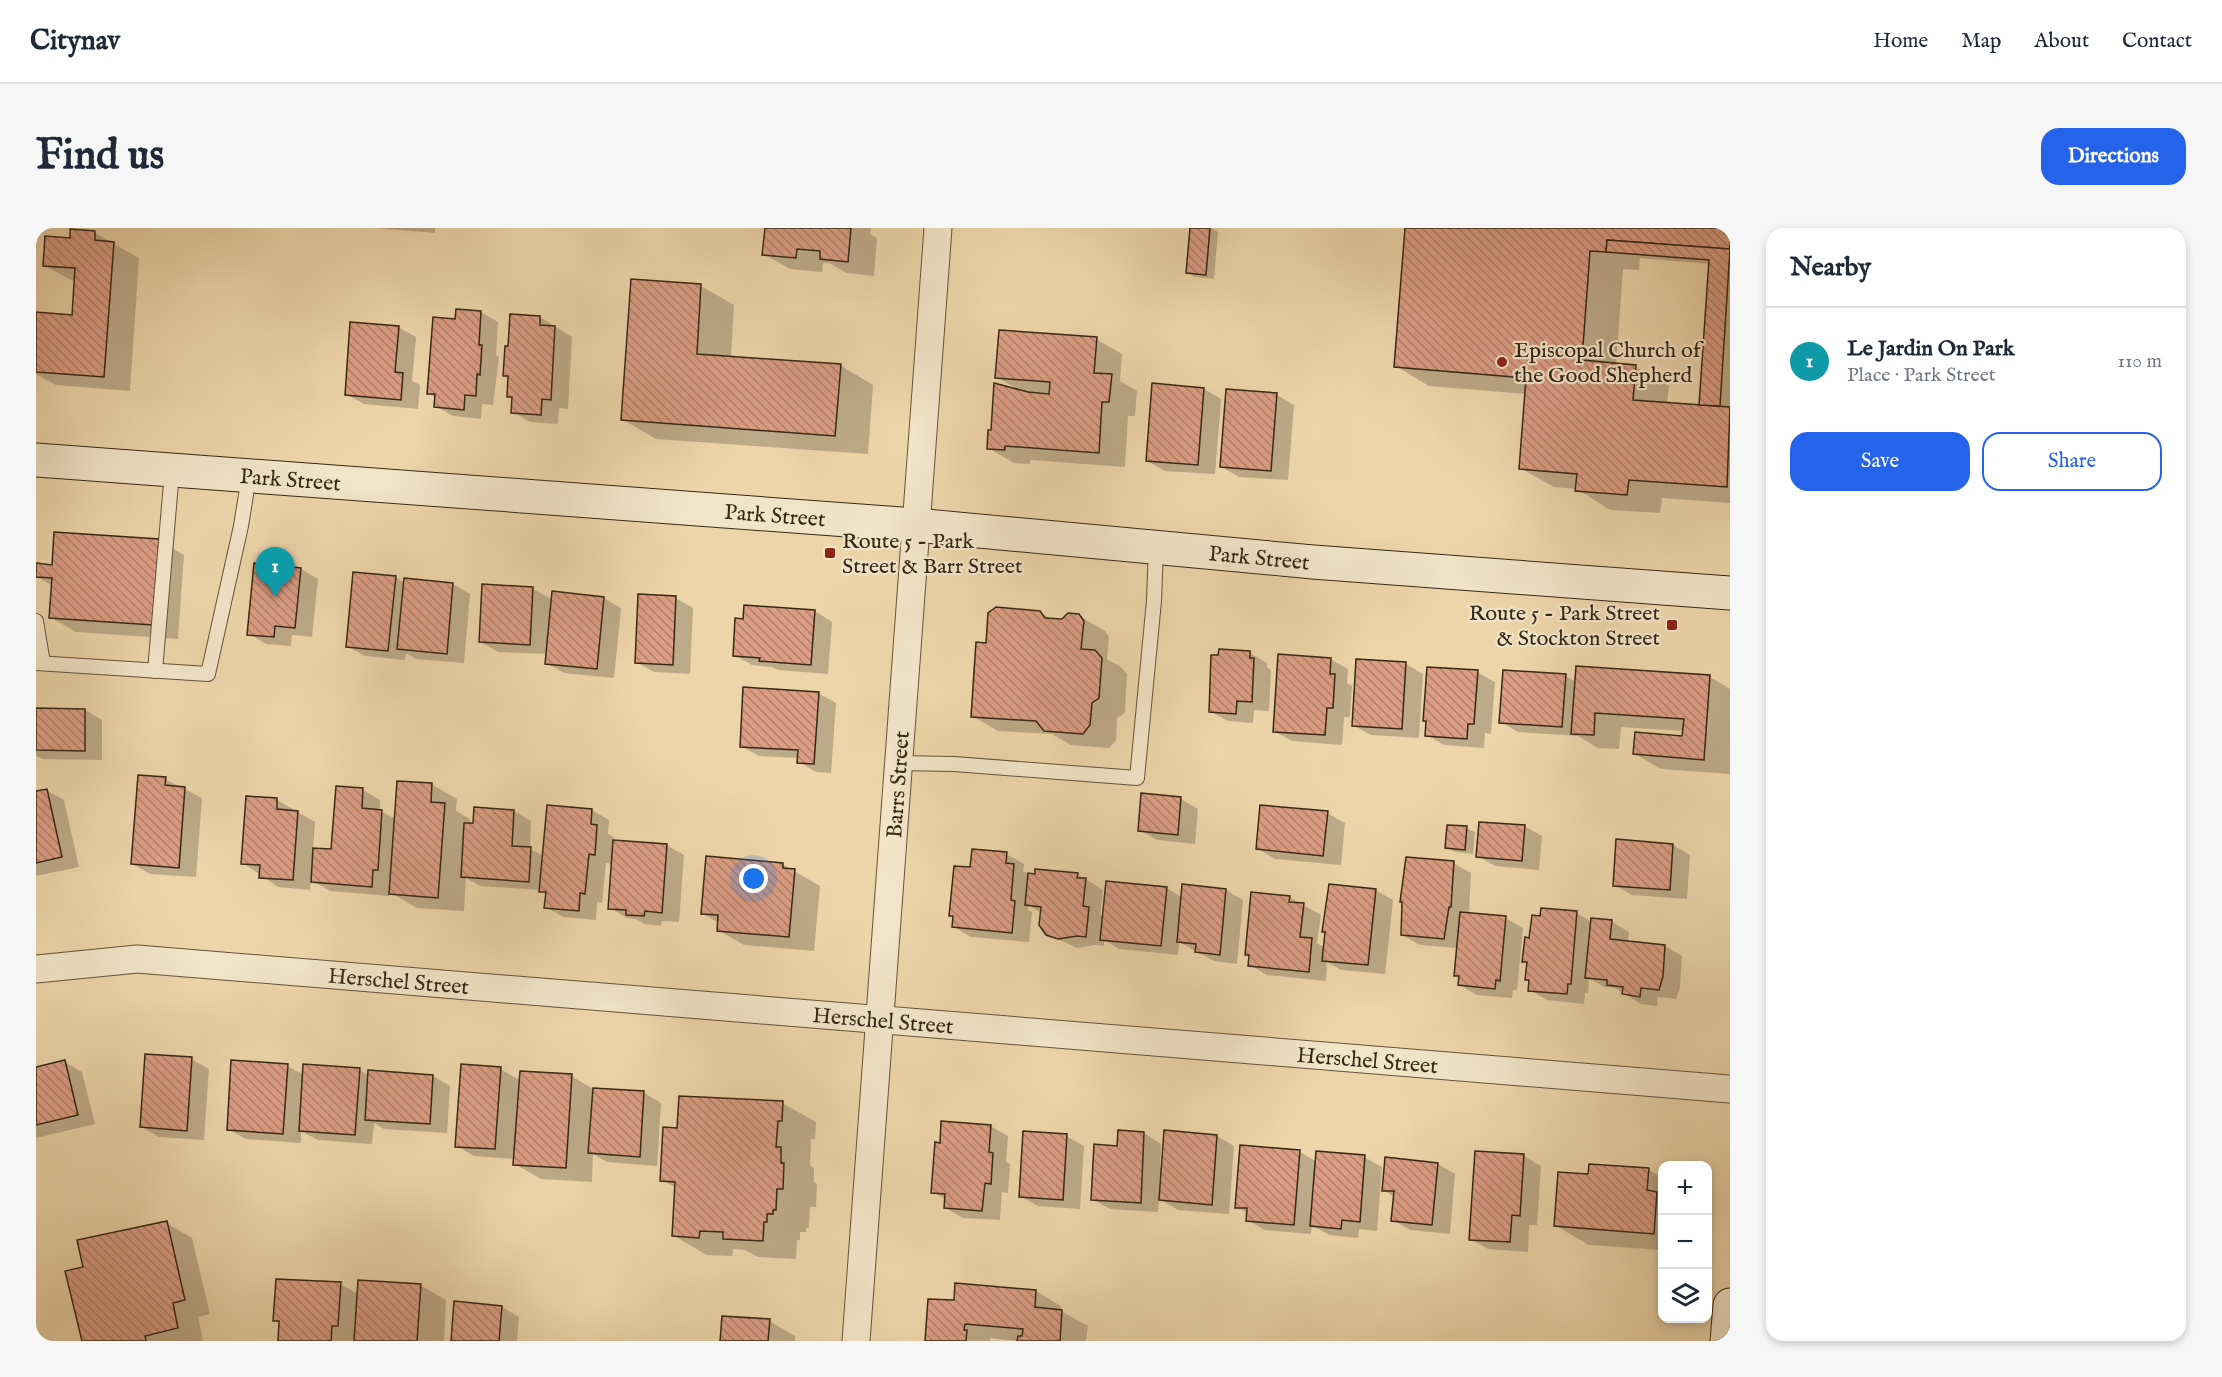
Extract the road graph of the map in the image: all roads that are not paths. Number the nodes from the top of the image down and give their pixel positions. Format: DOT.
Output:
graph roads {
  1 [pos="938,228"];
  2 [pos="36,460"];
  3 [pos="172,471"];
  4 [pos="249,476"];
  5 [pos="915,525"];
  6 [pos="1156,548"];
  7 [pos="1730,593"];
  8 [pos="36,621"];
  9 [pos="39,663"];
  10 [pos="155,671"];
  11 [pos="898,763"];
  12 [pos="36,969"];
  13 [pos="880,1020"];
  14 [pos="1730,1089"];
  15 [pos="1730,1305"];
  16 [pos="856,1341"];
  17 [pos="1727,1341"];
  1 -- 5 [label="street, Barrs Street"];
  2 -- 3 [label="street, Park Street"];
  3 -- 4 [label="street, Park Street"];
  3 -- 10 [label="lane"];
  4 -- 5 [label="street, Park Street"];
  4 -- 10 [label="lane"];
  5 -- 6 [label="street, Park Street"];
  5 -- 11 [label="street, Barrs Street"];
  6 -- 7 [label="street, Park Street"];
  6 -- 11 [label="lane"];
  8 -- 9 [label="lane"];
  9 -- 10 [label="lane"];
  11 -- 13 [label="street, Barrs Street"];
  12 -- 13 [label="street, Herschel Street"];
  13 -- 14 [label="street, Herschel Street"];
  13 -- 16 [label="street, Barrs Street"];
  15 -- 17 [label="street"];
}
